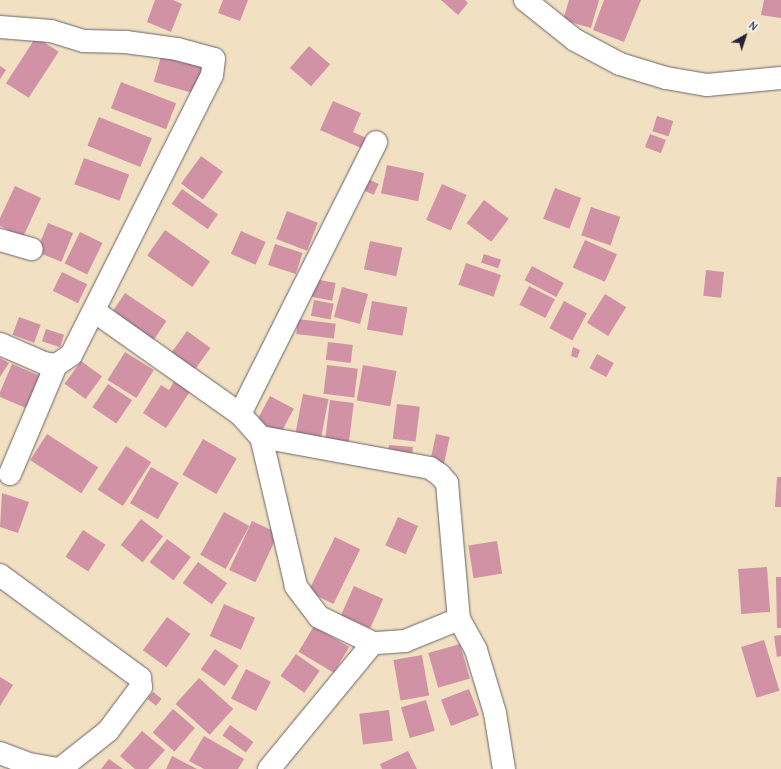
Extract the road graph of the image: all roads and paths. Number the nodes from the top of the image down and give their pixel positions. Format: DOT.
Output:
graph roads {
  1 [pos="525,0"];
  2 [pos="0,27"];
  3 [pos="781,78"];
  4 [pos="376,142"];
  5 [pos="0,240"];
  6 [pos="32,249"];
  7 [pos="94,311"];
  8 [pos="0,344"];
  9 [pos="56,365"];
  10 [pos="240,414"];
  11 [pos="261,437"];
  12 [pos="10,474"];
  13 [pos="0,575"];
  14 [pos="458,619"];
  15 [pos="373,643"];
  16 [pos="0,753"];
  17 [pos="56,769"];
  18 [pos="60,769"];
  19 [pos="270,769"];
  20 [pos="504,769"];
  1 -- 3 [label="street"];
  2 -- 7 [label="street"];
  4 -- 10 [label="street"];
  5 -- 6 [label="street"];
  7 -- 9 [label="street"];
  7 -- 10 [label="street"];
  8 -- 9 [label="street"];
  9 -- 12 [label="street"];
  10 -- 11 [label="street"];
  11 -- 14 [label="street"];
  11 -- 15 [label="street"];
  13 -- 18 [label="street"];
  14 -- 15 [label="street"];
  14 -- 20 [label="street"];
  15 -- 19 [label="street"];
  16 -- 17 [label="street"];
}
